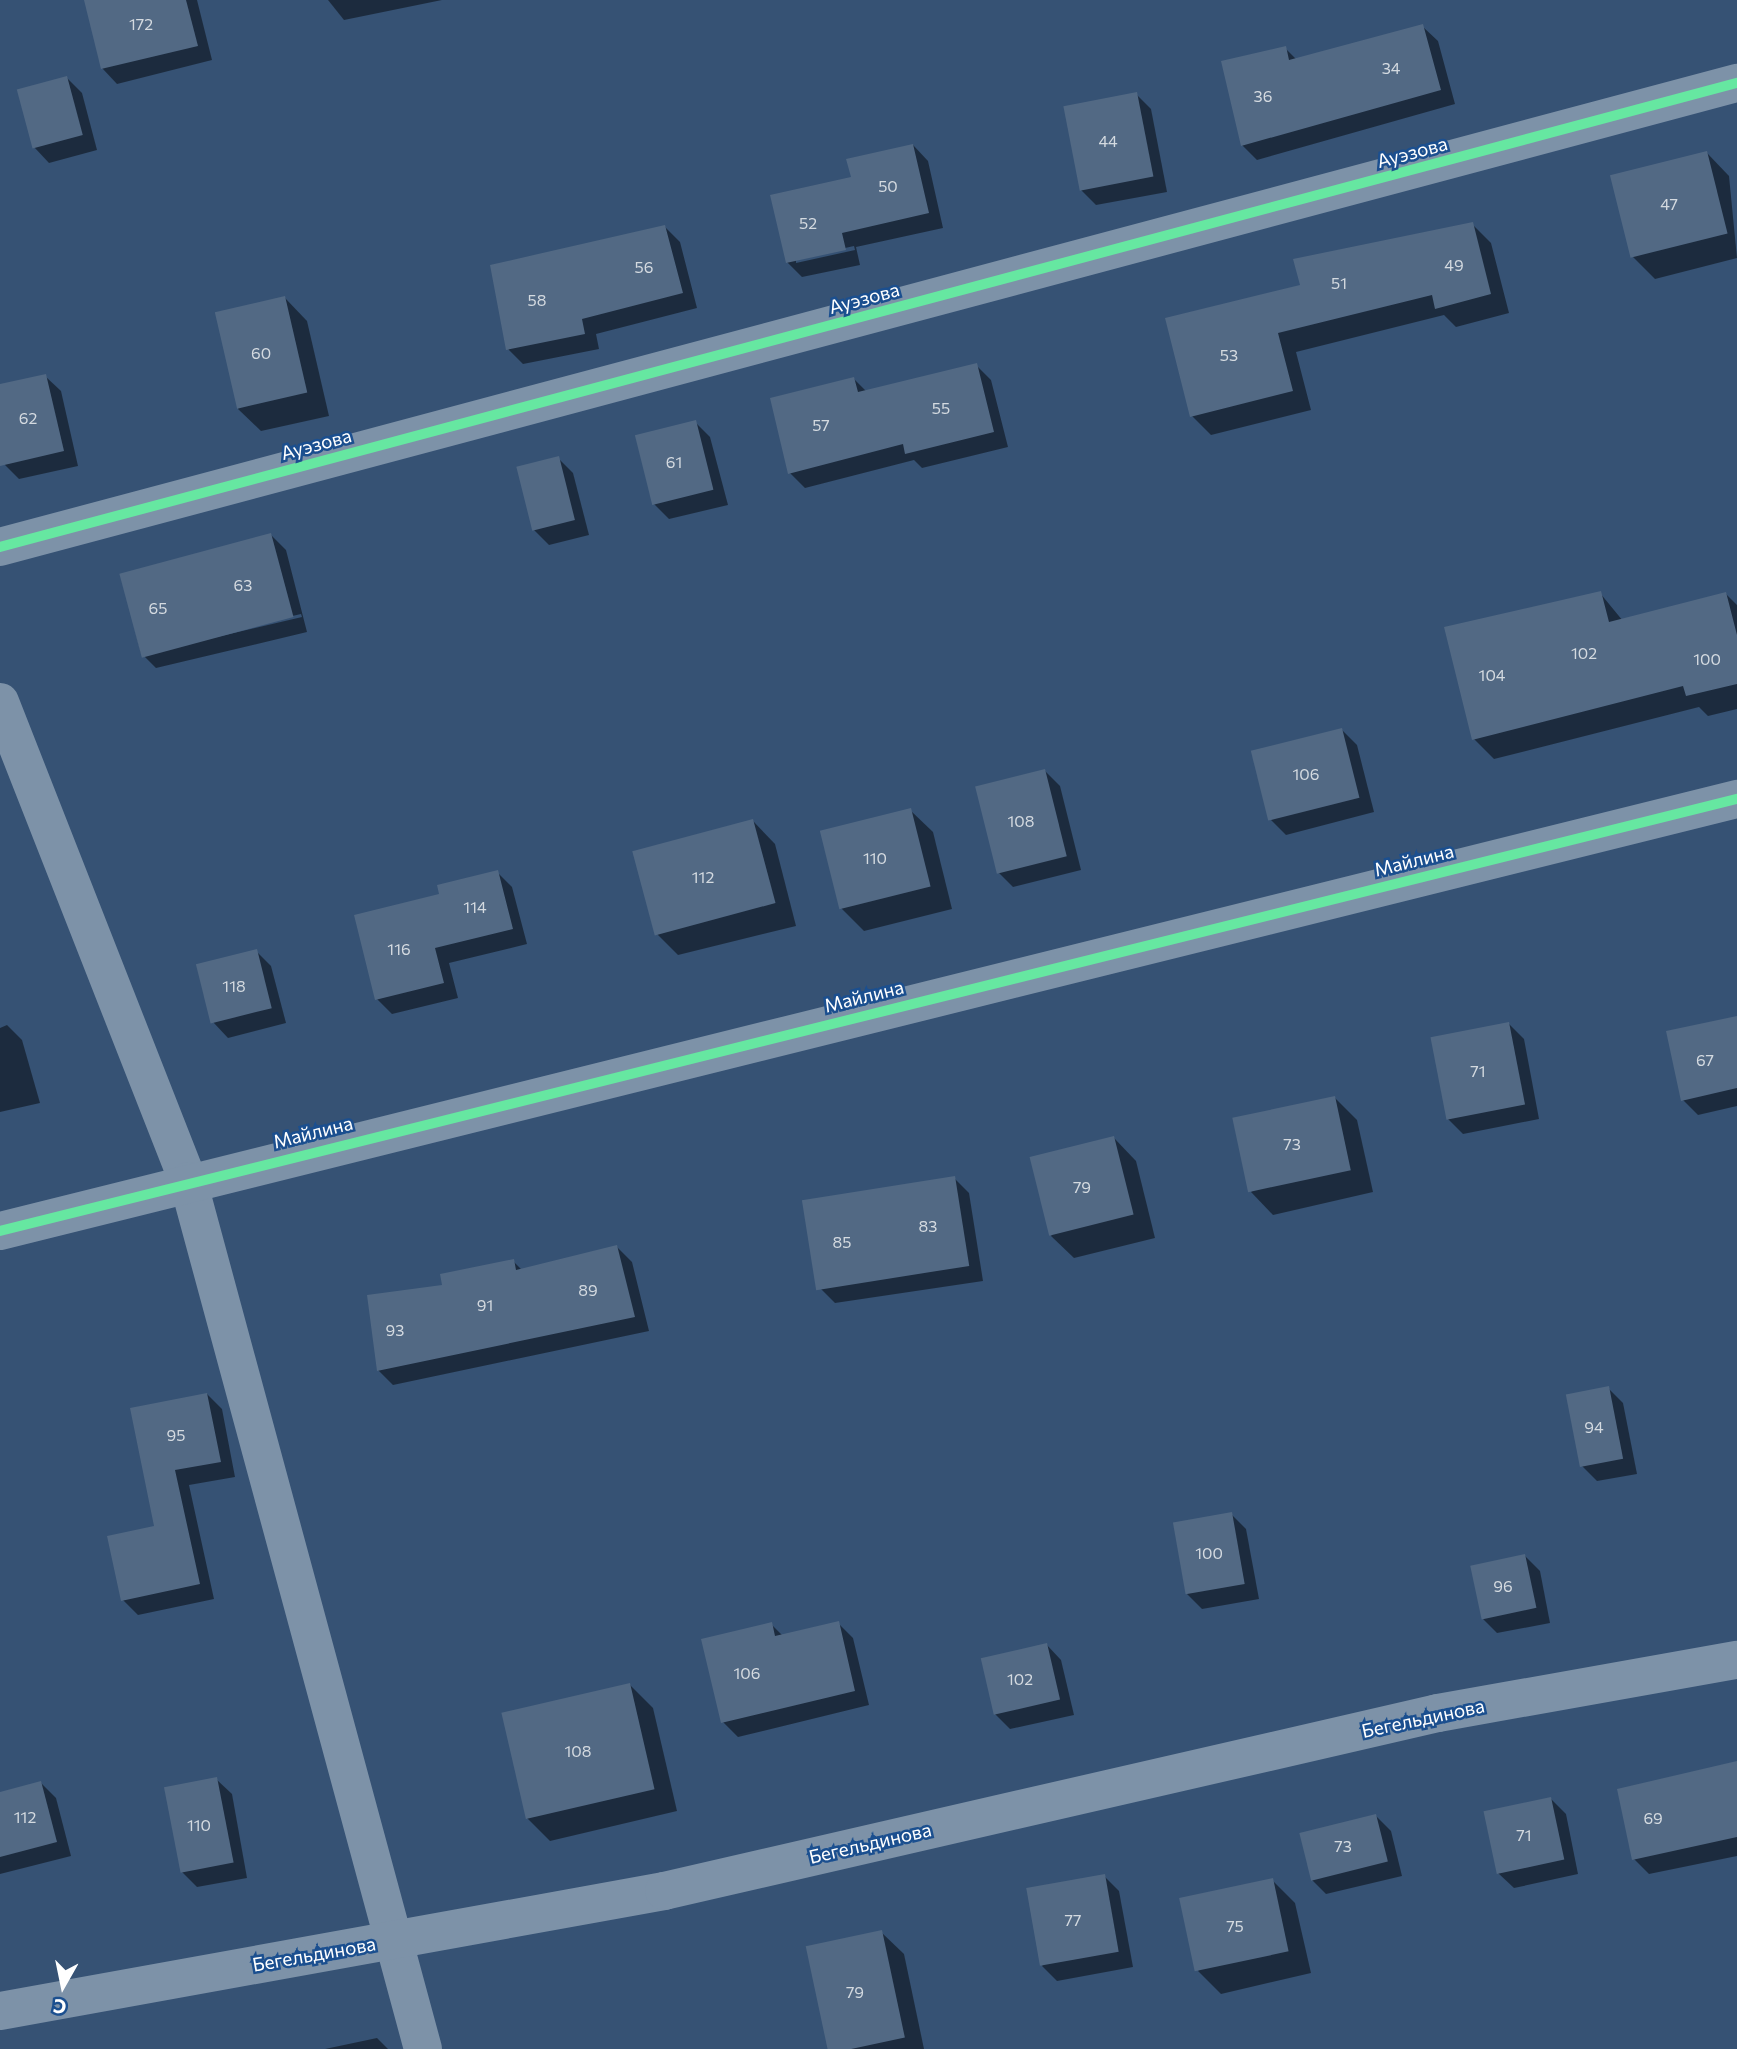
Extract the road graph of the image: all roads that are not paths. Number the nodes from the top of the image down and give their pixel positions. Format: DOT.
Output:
graph roads {
  1 [pos="1737,83"];
  2 [pos="0,547"];
  3 [pos="0,702"];
  4 [pos="1737,799"];
  5 [pos="188,1181"];
  6 [pos="0,1231"];
  7 [pos="1737,1660"];
  8 [pos="394,1940"];
  9 [pos="0,2011"];
  10 [pos="423,2049"];
  1 -- 2 [label="street, Ауэзова"];
  3 -- 5 [label="street"];
  4 -- 5 [label="street, Майлина"];
  5 -- 6 [label="street, Майлина"];
  5 -- 8 [label="street"];
  7 -- 8 [label="street, Бегельдинова"];
  8 -- 9 [label="street, Бегельдинова"];
  8 -- 10 [label="street"];
}
